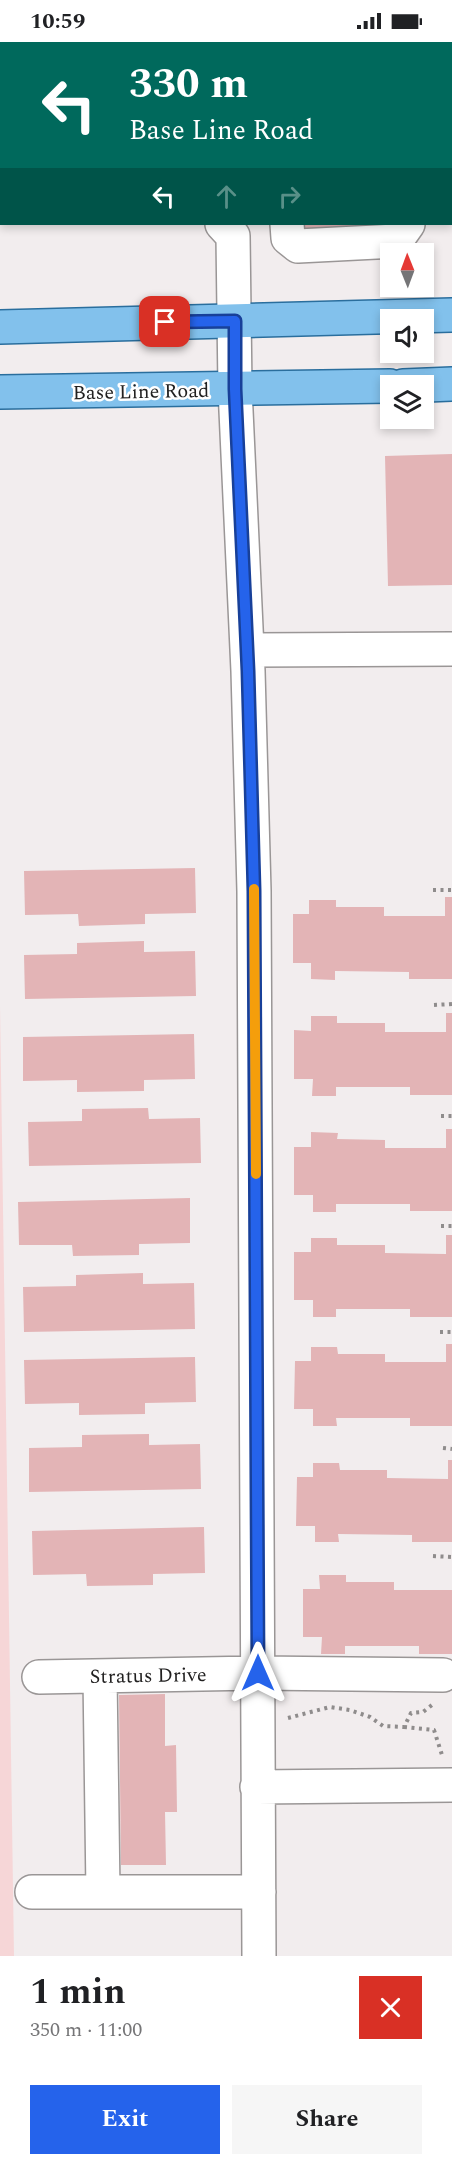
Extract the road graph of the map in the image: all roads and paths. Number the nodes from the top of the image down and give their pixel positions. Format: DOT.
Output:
graph roads {
  1 [pos="287,225"];
  2 [pos="407,225"];
  3 [pos="234,228"];
  4 [pos="452,315"];
  5 [pos="235,321"];
  6 [pos="0,327"];
  7 [pos="452,384"];
  8 [pos="434,385"];
  9 [pos="380,386"];
  10 [pos="235,389"];
  11 [pos="0,393"];
  12 [pos="452,649"];
  13 [pos="247,650"];
  14 [pos="433,890"];
  15 [pos="452,890"];
  16 [pos="452,1004"];
  17 [pos="434,1005"];
  18 [pos="441,1116"];
  19 [pos="452,1116"];
  20 [pos="441,1226"];
  21 [pos="452,1226"];
  22 [pos="440,1332"];
  23 [pos="452,1332"];
  24 [pos="443,1448"];
  25 [pos="452,1449"];
  26 [pos="433,1556"];
  27 [pos="452,1557"];
  28 [pos="258,1673"];
  29 [pos="100,1676"];
  30 [pos="39,1677"];
  31 [pos="438,1686"];
  32 [pos="258,1718"];
  33 [pos="404,1727"];
  34 [pos="450,1786"];
  35 [pos="257,1787"];
  36 [pos="32,1892"];
  37 [pos="104,1892"];
  38 [pos="259,1892"];
  39 [pos="259,1956"];
  1 -- 2 [label="street"];
  3 -- 5 [label="street"];
  4 -- 5 [label="main road"];
  5 -- 6 [label="main road"];
  5 -- 10 [label="street"];
  7 -- 8 [label="main road"];
  9 -- 10 [label="main road, Base Line Road"];
  10 -- 11 [label="main road, Base Line Road"];
  10 -- 13 [label="street"];
  12 -- 13 [label="street"];
  13 -- 28 [label="street"];
  14 -- 15 [label="path"];
  16 -- 17 [label="path"];
  18 -- 19 [label="path"];
  20 -- 21 [label="path"];
  22 -- 23 [label="path"];
  24 -- 25 [label="path"];
  26 -- 27 [label="path"];
  28 -- 29 [label="street, Stratus Drive"];
  28 -- 31 [label="street, Stratus Drive"];
  28 -- 32 [label="street"];
  29 -- 30 [label="street, Stratus Drive"];
  29 -- 37 [label="street"];
  31 -- 33 [label="path"];
  32 -- 33 [label="path"];
  32 -- 35 [label="street"];
  33 -- 34 [label="path"];
  34 -- 35 [label="street"];
  35 -- 38 [label="street"];
  36 -- 37 [label="street"];
  37 -- 38 [label="street"];
  38 -- 39 [label="street"];
}
